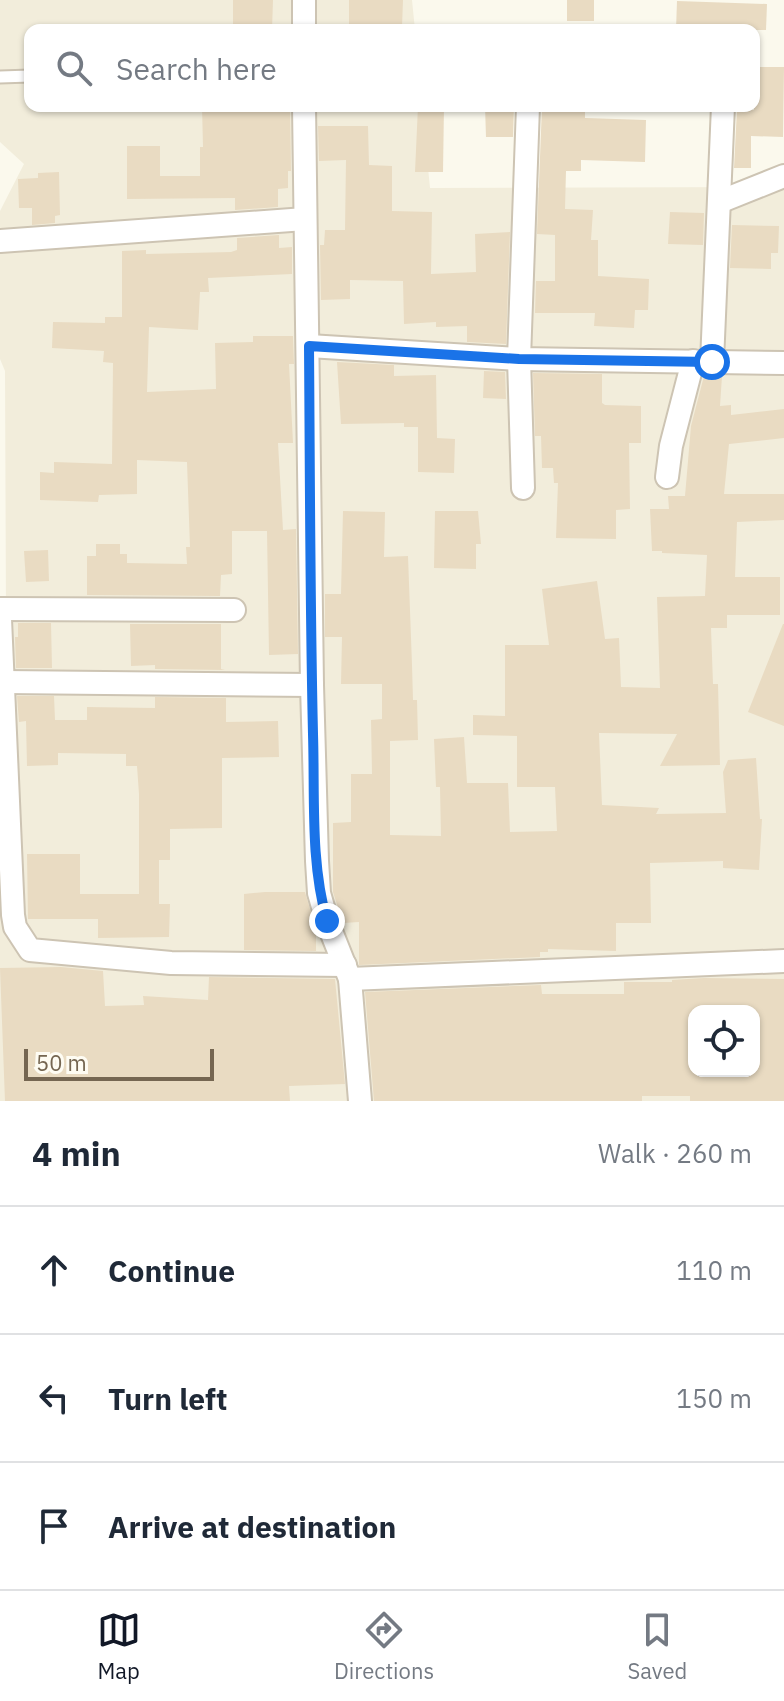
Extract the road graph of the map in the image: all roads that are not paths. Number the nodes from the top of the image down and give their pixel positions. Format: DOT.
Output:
graph roads {
  1 [pos="304,0"];
  2 [pos="304,24"];
  3 [pos="24,76"];
  4 [pos="0,77"];
  5 [pos="304,112"];
  6 [pos="528,112"];
  7 [pos="723,112"];
  8 [pos="784,176"];
  9 [pos="719,202"];
  10 [pos="305,219"];
  11 [pos="0,241"];
  12 [pos="309,346"];
  13 [pos="519,359"];
  14 [pos="703,362"];
  15 [pos="784,363"];
  16 [pos="667,477"];
  17 [pos="523,488"];
  18 [pos="0,609"];
  19 [pos="234,610"];
  20 [pos="0,619"];
  21 [pos="4,682"];
  22 [pos="312,685"];
  23 [pos="4,822"];
  24 [pos="8,928"];
  25 [pos="784,961"];
  26 [pos="348,972"];
  27 [pos="360,1101"];
  1 -- 2 [label="street"];
  3 -- 4 [label="lane"];
  5 -- 10 [label="street"];
  6 -- 13 [label="street"];
  7 -- 9 [label="street"];
  8 -- 9 [label="street"];
  9 -- 14 [label="street"];
  10 -- 11 [label="street"];
  10 -- 12 [label="street"];
  12 -- 13 [label="street"];
  12 -- 22 [label="street"];
  13 -- 14 [label="street"];
  13 -- 17 [label="street"];
  14 -- 15 [label="street"];
  14 -- 16 [label="street"];
  18 -- 19 [label="street"];
  20 -- 21 [label="street"];
  21 -- 22 [label="street"];
  21 -- 23 [label="street"];
  22 -- 26 [label="street"];
  23 -- 24 [label="street"];
  24 -- 26 [label="street"];
  25 -- 26 [label="street"];
  26 -- 27 [label="street"];
}
